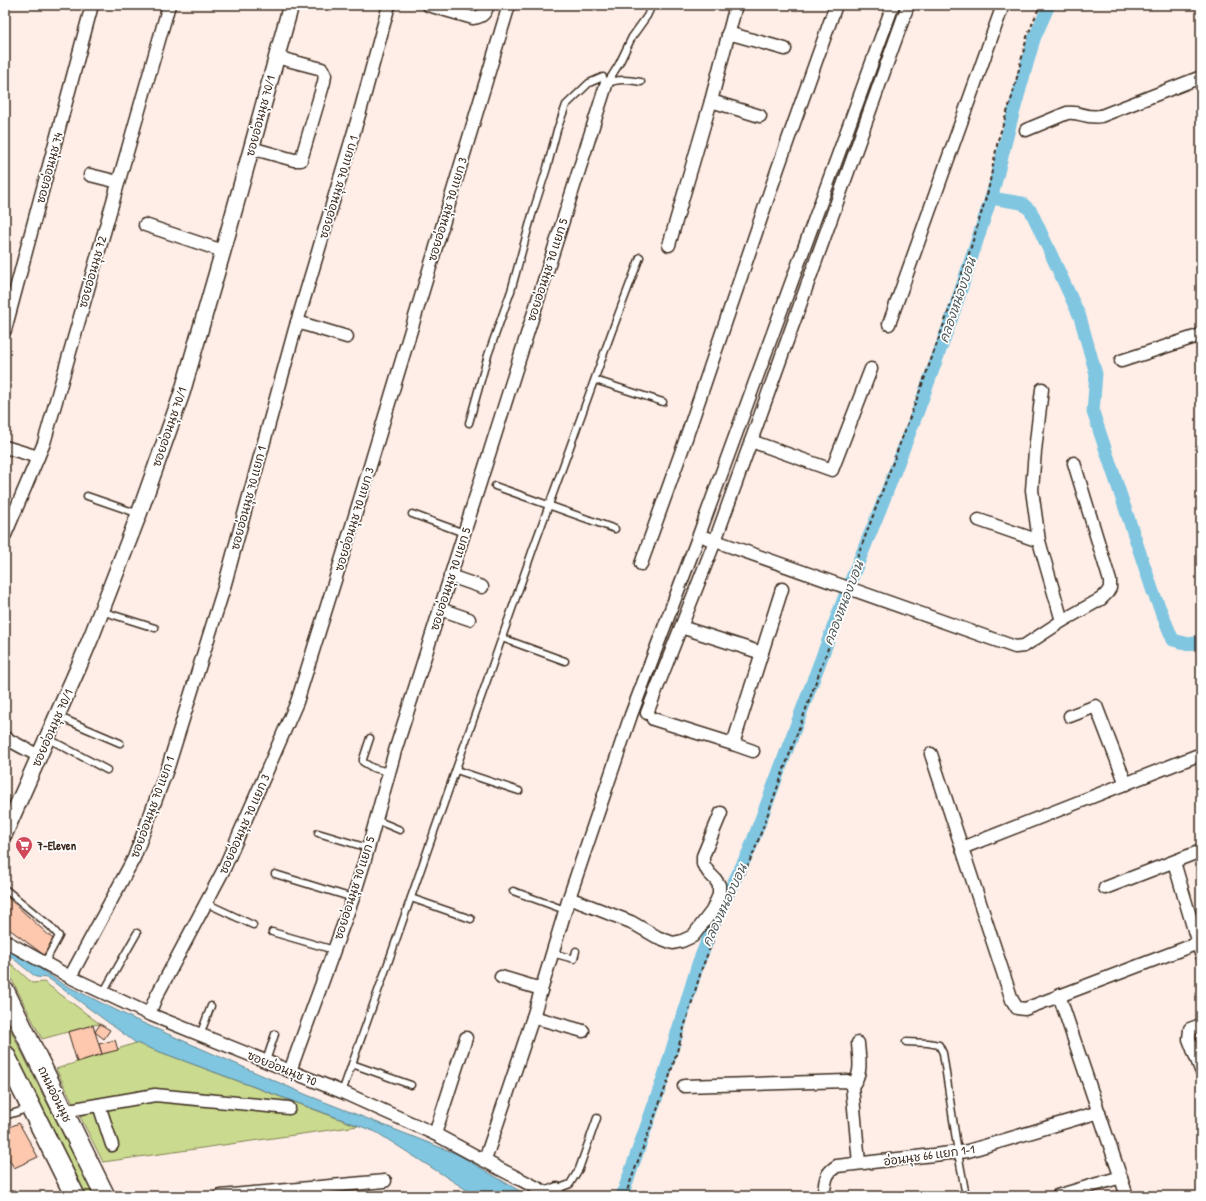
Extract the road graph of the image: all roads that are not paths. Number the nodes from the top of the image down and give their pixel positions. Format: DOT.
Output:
graph roads {
  1 [pos="92,5"];
  2 [pos="168,5"];
  3 [pos="290,5"];
  4 [pos="389,5"];
  5 [pos="428,5"];
  6 [pos="488,5"];
  7 [pos="508,5"];
  8 [pos="652,5"];
  9 [pos="736,5"];
  10 [pos="836,5"];
  11 [pos="893,5"];
  12 [pos="908,5"];
  13 [pos="1003,5"];
  14 [pos="728,34"];
  15 [pos="785,49"];
  16 [pos="276,57"];
  17 [pos="1201,77"];
  18 [pos="641,82"];
  19 [pos="606,85"];
  20 [pos="711,102"];
  21 [pos="760,116"];
  22 [pos="1026,130"];
  23 [pos="252,148"];
  24 [pos="90,175"];
  25 [pos="118,182"];
  26 [pos="145,224"];
  27 [pos="669,245"];
  28 [pos="223,250"];
  29 [pos="640,257"];
  30 [pos="297,322"];
  31 [pos="889,324"];
  32 [pos="5,330"];
  33 [pos="1201,335"];
  34 [pos="347,337"];
  35 [pos="1121,361"];
  36 [pos="871,369"];
  37 [pos="595,380"];
  38 [pos="1042,389"];
  39 [pos="663,402"];
  40 [pos="469,423"];
  41 [pos="751,441"];
  42 [pos="5,447"];
  43 [pos="38,457"];
  44 [pos="1074,463"];
  45 [pos="495,486"];
  46 [pos="86,496"];
  47 [pos="549,506"];
  48 [pos="139,514"];
  49 [pos="412,514"];
  50 [pos="979,520"];
  51 [pos="615,529"];
  52 [pos="464,533"];
  53 [pos="5,534"];
  54 [pos="699,535"];
  55 [pos="715,541"];
  56 [pos="1039,541"];
  57 [pos="641,564"];
  58 [pos="450,576"];
  59 [pos="482,587"];
  60 [pos="782,589"];
  61 [pos="440,609"];
  62 [pos="101,611"];
  63 [pos="469,619"];
  64 [pos="1062,621"];
  65 [pos="681,627"];
  66 [pos="155,628"];
  67 [pos="502,638"];
  68 [pos="762,654"];
  69 [pos="565,661"];
  70 [pos="57,716"];
  71 [pos="1070,716"];
  72 [pos="5,738"];
  73 [pos="47,738"];
  74 [pos="370,738"];
  75 [pos="120,743"];
  76 [pos="733,744"];
  77 [pos="753,751"];
  78 [pos="931,754"];
  79 [pos="1201,754"];
  80 [pos="39,756"];
  81 [pos="108,770"];
  82 [pos="456,770"];
  83 [pos="389,772"];
  84 [pos="1126,784"];
  85 [pos="519,791"];
  86 [pos="721,813"];
  87 [pos="376,820"];
  88 [pos="400,830"];
  89 [pos="5,833"];
  90 [pos="318,833"];
  91 [pos="368,848"];
  92 [pos="962,848"];
  93 [pos="1201,851"];
  94 [pos="1174,862"];
  95 [pos="275,874"];
  96 [pos="1105,888"];
  97 [pos="5,889"];
  98 [pos="512,891"];
  99 [pos="353,898"];
  100 [pos="411,898"];
  101 [pos="569,898"];
  102 [pos="206,903"];
  103 [pos="565,910"];
  104 [pos="471,919"];
  105 [pos="253,925"];
  106 [pos="272,932"];
  107 [pos="137,933"];
  108 [pos="5,941"];
  109 [pos="1200,947"];
  110 [pos="334,950"];
  111 [pos="576,951"];
  112 [pos="552,953"];
  113 [pos="45,962"];
  114 [pos="70,977"];
  115 [pos="501,977"];
  116 [pos="541,990"];
  117 [pos="5,992"];
  118 [pos="103,992"];
  119 [pos="1060,996"];
  120 [pos="211,1006"];
  121 [pos="149,1014"];
  122 [pos="533,1017"];
  123 [pos="1201,1025"];
  124 [pos="583,1031"];
  125 [pos="275,1034"];
  126 [pos="200,1035"];
  127 [pos="466,1038"];
  128 [pos="906,1042"];
  129 [pos="858,1043"];
  130 [pos="5,1055"];
  131 [pos="266,1061"];
  132 [pos="352,1064"];
  133 [pos="1201,1070"];
  134 [pos="290,1071"];
  135 [pos="10,1076"];
  136 [pos="412,1086"];
  137 [pos="684,1086"];
  138 [pos="852,1086"];
  139 [pos="342,1092"];
  140 [pos="99,1104"];
  141 [pos="32,1108"];
  142 [pos="289,1108"];
  143 [pos="63,1111"];
  144 [pos="1099,1112"];
  145 [pos="5,1116"];
  146 [pos="597,1118"];
  147 [pos="435,1134"];
  148 [pos="112,1145"];
  149 [pos="958,1153"];
  150 [pos="485,1160"];
  151 [pos="859,1163"];
  152 [pos="1121,1177"];
  153 [pos="384,1181"];
  154 [pos="557,1190"];
  155 [pos="75,1196"];
  156 [pos="105,1196"];
  157 [pos="221,1196"];
  158 [pos="823,1196"];
  159 [pos="966,1196"];
  160 [pos="1057,1196"];
  161 [pos="1127,1196"];
  1 -- 32 [label="street, ซอยอ่อนนุช 74"];
  2 -- 25 [label="street, ซอยอ่อนนุช 72"];
  3 -- 16 [label="street, ซอยอ่อนนุช 70/1"];
  4 -- 30 [label="street, ซอยอ่อนนุช 70 แยก 1"];
  5 -- 6 [label="street"];
  7 -- 102 [label="street, ซอยอ่อนนุช 70 แยก 3"];
  8 -- 19 [label="lane"];
  9 -- 14 [label="street"];
  10 -- 57 [label="street"];
  11 -- 54 [label="street"];
  12 -- 41 [label="street"];
  13 -- 31 [label="street"];
  14 -- 15 [label="street"];
  14 -- 20 [label="street"];
  16 -- 23 [label="street, ซอยอ่อนนุช 70/1"];
  16 -- 23 [label="street"];
  17 -- 22 [label="street"];
  18 -- 19 [label="lane"];
  19 -- 40 [label="lane"];
  19 -- 52 [label="street, ซอยอ่อนนุช 70 แยก 5"];
  20 -- 21 [label="street"];
  20 -- 27 [label="street"];
  23 -- 28 [label="street, ซอยอ่อนนุช 70/1"];
  24 -- 25 [label="street"];
  25 -- 43 [label="street, ซอยอ่อนนุช 72"];
  26 -- 28 [label="street"];
  28 -- 48 [label="street, ซอยอ่อนนุช 70/1"];
  29 -- 37 [label="lane"];
  30 -- 34 [label="street"];
  30 -- 114 [label="street, ซอยอ่อนนุช 70 แยก 1"];
  33 -- 35 [label="street"];
  36 -- 41 [label="street"];
  37 -- 39 [label="lane"];
  37 -- 47 [label="lane"];
  38 -- 56 [label="street"];
  41 -- 55 [label="street"];
  42 -- 43 [label="street"];
  43 -- 53 [label="street, ซอยอ่อนนุช 72"];
  44 -- 64 [label="street"];
  45 -- 47 [label="lane"];
  46 -- 48 [label="lane"];
  47 -- 51 [label="lane"];
  47 -- 67 [label="lane"];
  48 -- 62 [label="street, ซอยอ่อนนุช 70/1"];
  49 -- 52 [label="lane"];
  50 -- 56 [label="street"];
  52 -- 58 [label="street, ซอยอ่อนนุช 70 แยก 5"];
  54 -- 55 [label="street"];
  54 -- 101 [label="street"];
  55 -- 64 [label="street"];
  55 -- 65 [label="street"];
  56 -- 64 [label="street"];
  58 -- 59 [label="street"];
  58 -- 61 [label="street, ซอยอ่อนนุช 70 แยก 5"];
  60 -- 68 [label="street"];
  61 -- 63 [label="street"];
  61 -- 83 [label="street, ซอยอ่อนนุช 70 แยก 5"];
  62 -- 66 [label="lane"];
  62 -- 70 [label="street, ซอยอ่อนนุช 70/1"];
  65 -- 68 [label="street"];
  65 -- 76 [label="street"];
  67 -- 69 [label="lane"];
  67 -- 82 [label="lane"];
  68 -- 76 [label="street"];
  70 -- 73 [label="street, ซอยอ่อนนุช 70/1"];
  70 -- 75 [label="lane"];
  71 -- 84 [label="street"];
  72 -- 80 [label="street"];
  73 -- 80 [label="street, ซอยอ่อนนุช 70/1"];
  73 -- 81 [label="lane"];
  74 -- 83 [label="lane"];
  76 -- 77 [label="street"];
  78 -- 92 [label="street"];
  79 -- 84 [label="street"];
  80 -- 89 [label="street, ซอยอ่อนนุช 70/1"];
  82 -- 85 [label="lane"];
  82 -- 100 [label="lane"];
  83 -- 87 [label="street, ซอยอ่อนนุช 70 แยก 5"];
  84 -- 92 [label="street"];
  86 -- 101 [label="street"];
  87 -- 88 [label="lane"];
  87 -- 91 [label="street, ซอยอ่อนนุช 70 แยก 5"];
  90 -- 91 [label="lane"];
  91 -- 99 [label="street, ซอยอ่อนนุช 70 แยก 5"];
  92 -- 119 [label="street"];
  93 -- 94 [label="street"];
  94 -- 96 [label="street"];
  94 -- 109 [label="street"];
  95 -- 99 [label="lane"];
  97 -- 113 [label="lane"];
  98 -- 103 [label="lane"];
  99 -- 110 [label="street, ซอยอ่อนนุช 70 แยก 5"];
  100 -- 104 [label="lane"];
  100 -- 132 [label="lane"];
  101 -- 103 [label="street"];
  102 -- 105 [label="lane"];
  102 -- 121 [label="street, ซอยอ่อนนุช 70 แยก 3"];
  103 -- 112 [label="street"];
  106 -- 110 [label="lane"];
  107 -- 118 [label="lane"];
  108 -- 113 [label="street, ซอยอ่อนนุช 70"];
  109 -- 119 [label="street"];
  110 -- 134 [label="street, ซอยอ่อนนุช 70 แยก 5"];
  111 -- 112 [label="lane"];
  112 -- 116 [label="street"];
  113 -- 114 [label="street, ซอยอ่อนนุช 70"];
  114 -- 118 [label="street, ซอยอ่อนนุช 70"];
  115 -- 116 [label="street"];
  116 -- 122 [label="street"];
  117 -- 143 [label="main road, ถนนอ่อนนุช"];
  118 -- 121 [label="street, ซอยอ่อนนุช 70"];
  119 -- 144 [label="street"];
  120 -- 126 [label="lane"];
  121 -- 126 [label="street, ซอยอ่อนนุช 70"];
  122 -- 124 [label="street"];
  122 -- 150 [label="street"];
  123 -- 133 [label="street"];
  125 -- 131 [label="lane"];
  126 -- 131 [label="street, ซอยอ่อนนุช 70"];
  127 -- 147 [label="street"];
  128 -- 149 [label="lane"];
  129 -- 138 [label="street"];
  130 -- 135 [label="main road"];
  131 -- 134 [label="street, ซอยอ่อนนุช 70"];
  132 -- 136 [label="lane"];
  132 -- 139 [label="lane"];
  134 -- 139 [label="street, ซอยอ่อนนุช 70"];
  135 -- 141 [label="main road"];
  137 -- 138 [label="street"];
  138 -- 151 [label="street"];
  139 -- 147 [label="street, ซอยอ่อนนุช 70"];
  140 -- 142 [label="street"];
  140 -- 143 [label="street"];
  140 -- 148 [label="street"];
  141 -- 145 [label="lane"];
  141 -- 155 [label="main road"];
  143 -- 156 [label="main road, ถนนอ่อนนุช"];
  144 -- 149 [label="street, อ่อนนุช 66 แยก 1-1"];
  144 -- 152 [label="street"];
  146 -- 154 [label="lane"];
  147 -- 150 [label="street, ซอยอ่อนนุช 70"];
  149 -- 151 [label="street, อ่อนนุช 66 แยก 1-1"];
  149 -- 159 [label="lane"];
  150 -- 154 [label="street, ซอยอ่อนนุช 70"];
  151 -- 158 [label="street, อ่อนนุช 66 แยก 1-1"];
  152 -- 160 [label="street"];
  152 -- 161 [label="street"];
  153 -- 157 [label="street"];
}
